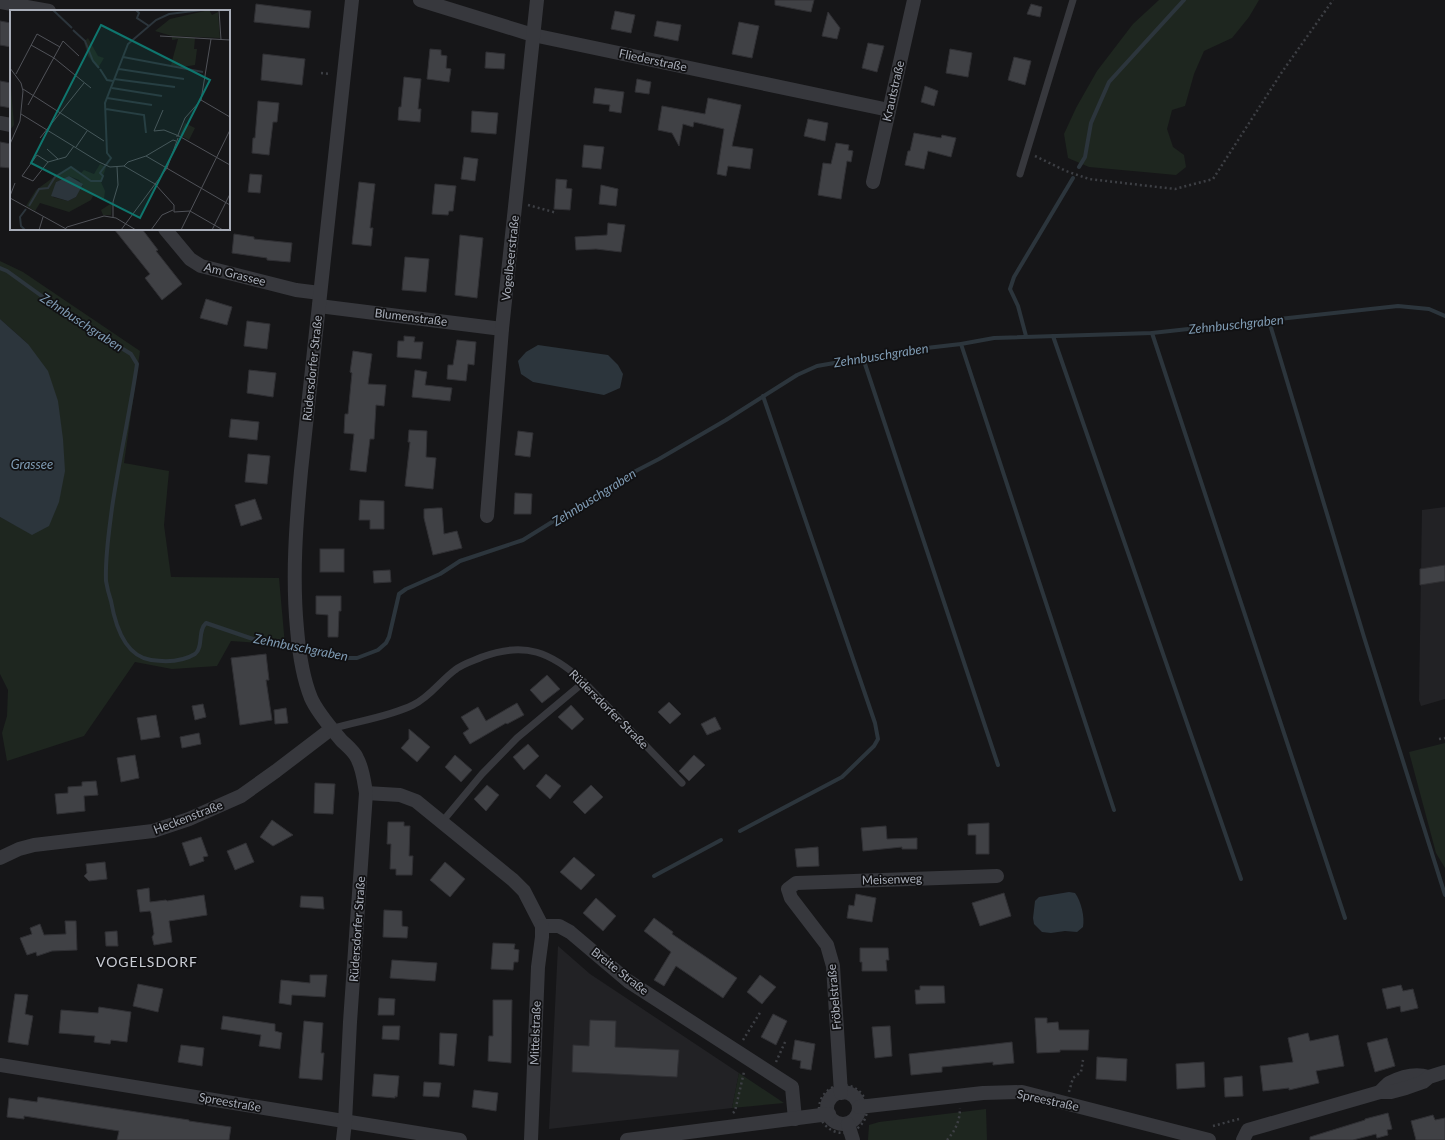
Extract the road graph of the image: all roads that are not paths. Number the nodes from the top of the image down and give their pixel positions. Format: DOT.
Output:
graph roads {
  1 [pos="352,0"];
  2 [pos="420,0"];
  3 [pos="537,0"];
  4 [pos="914,0"];
  5 [pos="1073,0"];
  6 [pos="0,2"];
  7 [pos="44,10"];
  8 [pos="533,35"];
  9 [pos="889,110"];
  10 [pos="0,123"];
  11 [pos="10,125"];
  12 [pos="1020,174"];
  13 [pos="873,182"];
  14 [pos="166,230"];
  15 [pos="320,299"];
  16 [pos="502,329"];
  17 [pos="487,516"];
  18 [pos="584,682"];
  19 [pos="331,729"];
  20 [pos="682,783"];
  21 [pos="366,793"];
  22 [pos="442,822"];
  23 [pos="0,858"];
  24 [pos="998,876"];
  25 [pos="788,889"];
  26 [pos="542,926"];
  27 [pos="0,1065"];
  28 [pos="1445,1072"];
  29 [pos="841,1093"];
  30 [pos="861,1101"];
  31 [pos="829,1114"];
  32 [pos="795,1119"];
  33 [pos="345,1122"];
  34 [pos="848,1124"];
  35 [pos="343,1140"];
  36 [pos="460,1140"];
  37 [pos="531,1140"];
  38 [pos="627,1140"];
  39 [pos="853,1140"];
  40 [pos="1209,1140"];
  41 [pos="1243,1140"];
  1 -- 15 [label="street, Rüdersdorfer Straße"];
  2 -- 8 [label="street, Fliederstraße"];
  3 -- 8 [label="street, Vogelbeerstraße"];
  4 -- 9 [label="street, Krautstraße"];
  5 -- 12 [label="lane"];
  6 -- 7 [label="street"];
  8 -- 9 [label="street, Fliederstraße"];
  8 -- 16 [label="street, Vogelbeerstraße"];
  9 -- 13 [label="street, Krautstraße"];
  10 -- 11 [label="street"];
  14 -- 15 [label="street, Am Grassee"];
  15 -- 16 [label="street, Blumenstraße"];
  15 -- 19 [label="street, Rüdersdorfer Straße"];
  16 -- 17 [label="street, Vogelbeerstraße"];
  18 -- 19 [label="lane, Rüdersdorfer Straße"];
  18 -- 20 [label="lane, Rüdersdorfer Straße"];
  18 -- 22 [label="lane"];
  19 -- 21 [label="street, Rüdersdorfer Straße"];
  19 -- 23 [label="street, Heckenstraße"];
  21 -- 22 [label="street"];
  21 -- 33 [label="street, Rüdersdorfer Straße"];
  22 -- 26 [label="street"];
  24 -- 25 [label="street, Meisenweg"];
  25 -- 29 [label="street, Fröbelstraße"];
  26 -- 32 [label="street, Breite Straße"];
  26 -- 37 [label="street, Mittelstraße"];
  27 -- 33 [label="street, Spreestraße"];
  28 -- 41 [label="street"];
  29 -- 30 [label="street"];
  29 -- 31 [label="street"];
  30 -- 34 [label="street"];
  30 -- 40 [label="street, Spreestraße"];
  31 -- 32 [label="street"];
  31 -- 34 [label="street"];
  32 -- 38 [label="street"];
  33 -- 35 [label="street, Rüdersdorfer Straße"];
  33 -- 36 [label="street, Spreestraße"];
  34 -- 39 [label="street"];
}
